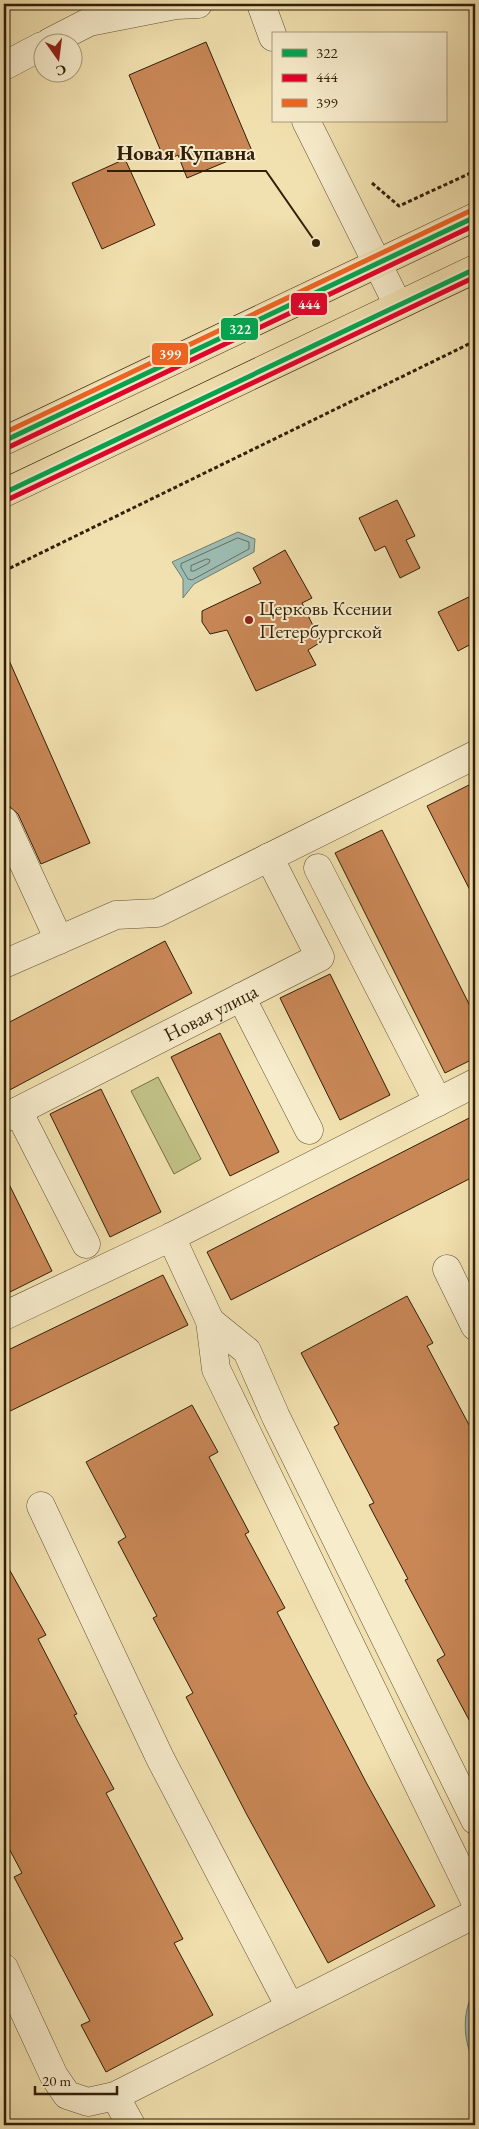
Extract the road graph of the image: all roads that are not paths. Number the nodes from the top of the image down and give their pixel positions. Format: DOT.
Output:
graph roads {
  1 [pos="198,4"];
  2 [pos="261,4"];
  3 [pos="70,32"];
  4 [pos="272,34"];
  5 [pos="32,51"];
  6 [pos="4,66"];
  7 [pos="307,122"];
  8 [pos="475,217"];
  9 [pos="378,263"];
  10 [pos="475,269"];
  11 [pos="398,305"];
  12 [pos="4,441"];
  13 [pos="4,493"];
  14 [pos="475,755"];
  15 [pos="4,821"];
  16 [pos="270,857"];
  17 [pos="318,868"];
  18 [pos="59,940"];
  19 [pos="4,964"];
  20 [pos="240,997"];
  21 [pos="475,1083"];
  22 [pos="438,1102"];
  23 [pos="11,1115"];
  24 [pos="309,1130"];
  25 [pos="171,1238"];
  26 [pos="86,1244"];
  27 [pos="447,1269"];
  28 [pos="4,1316"];
  29 [pos="210,1321"];
  30 [pos="475,1326"];
  31 [pos="314,1494"];
  32 [pos="41,1506"];
  33 [pos="284,1510"];
  34 [pos="420,1708"];
  35 [pos="389,1724"];
  36 [pos="475,1820"];
  37 [pos="475,1901"];
  38 [pos="475,1914"];
  39 [pos="4,1968"];
  40 [pos="290,2007"];
  41 [pos="115,2096"];
  42 [pos="131,2125"];
  1 -- 3 [label="street"];
  2 -- 4 [label="street"];
  5 -- 6 [label="street"];
  7 -- 9 [label="street"];
  8 -- 9 [label="highway"];
  9 -- 11 [label="street"];
  9 -- 12 [label="highway"];
  10 -- 11 [label="highway"];
  11 -- 13 [label="highway"];
  14 -- 16 [label="street"];
  15 -- 18 [label="street"];
  16 -- 18 [label="street"];
  16 -- 20 [label="street, Новая улица"];
  17 -- 22 [label="street"];
  18 -- 19 [label="street"];
  20 -- 23 [label="street, Новая улица"];
  20 -- 24 [label="street"];
  21 -- 22 [label="street"];
  22 -- 25 [label="street"];
  23 -- 26 [label="street"];
  25 -- 28 [label="street"];
  25 -- 29 [label="street"];
  27 -- 30 [label="street"];
  29 -- 31 [label="street"];
  29 -- 33 [label="street"];
  31 -- 33 [label="street"];
  31 -- 34 [label="street"];
  32 -- 40 [label="street"];
  33 -- 35 [label="street"];
  34 -- 35 [label="street"];
  34 -- 36 [label="street"];
  35 -- 37 [label="street"];
  38 -- 40 [label="street"];
  39 -- 41 [label="street"];
  40 -- 41 [label="street"];
  41 -- 42 [label="street"];
}
